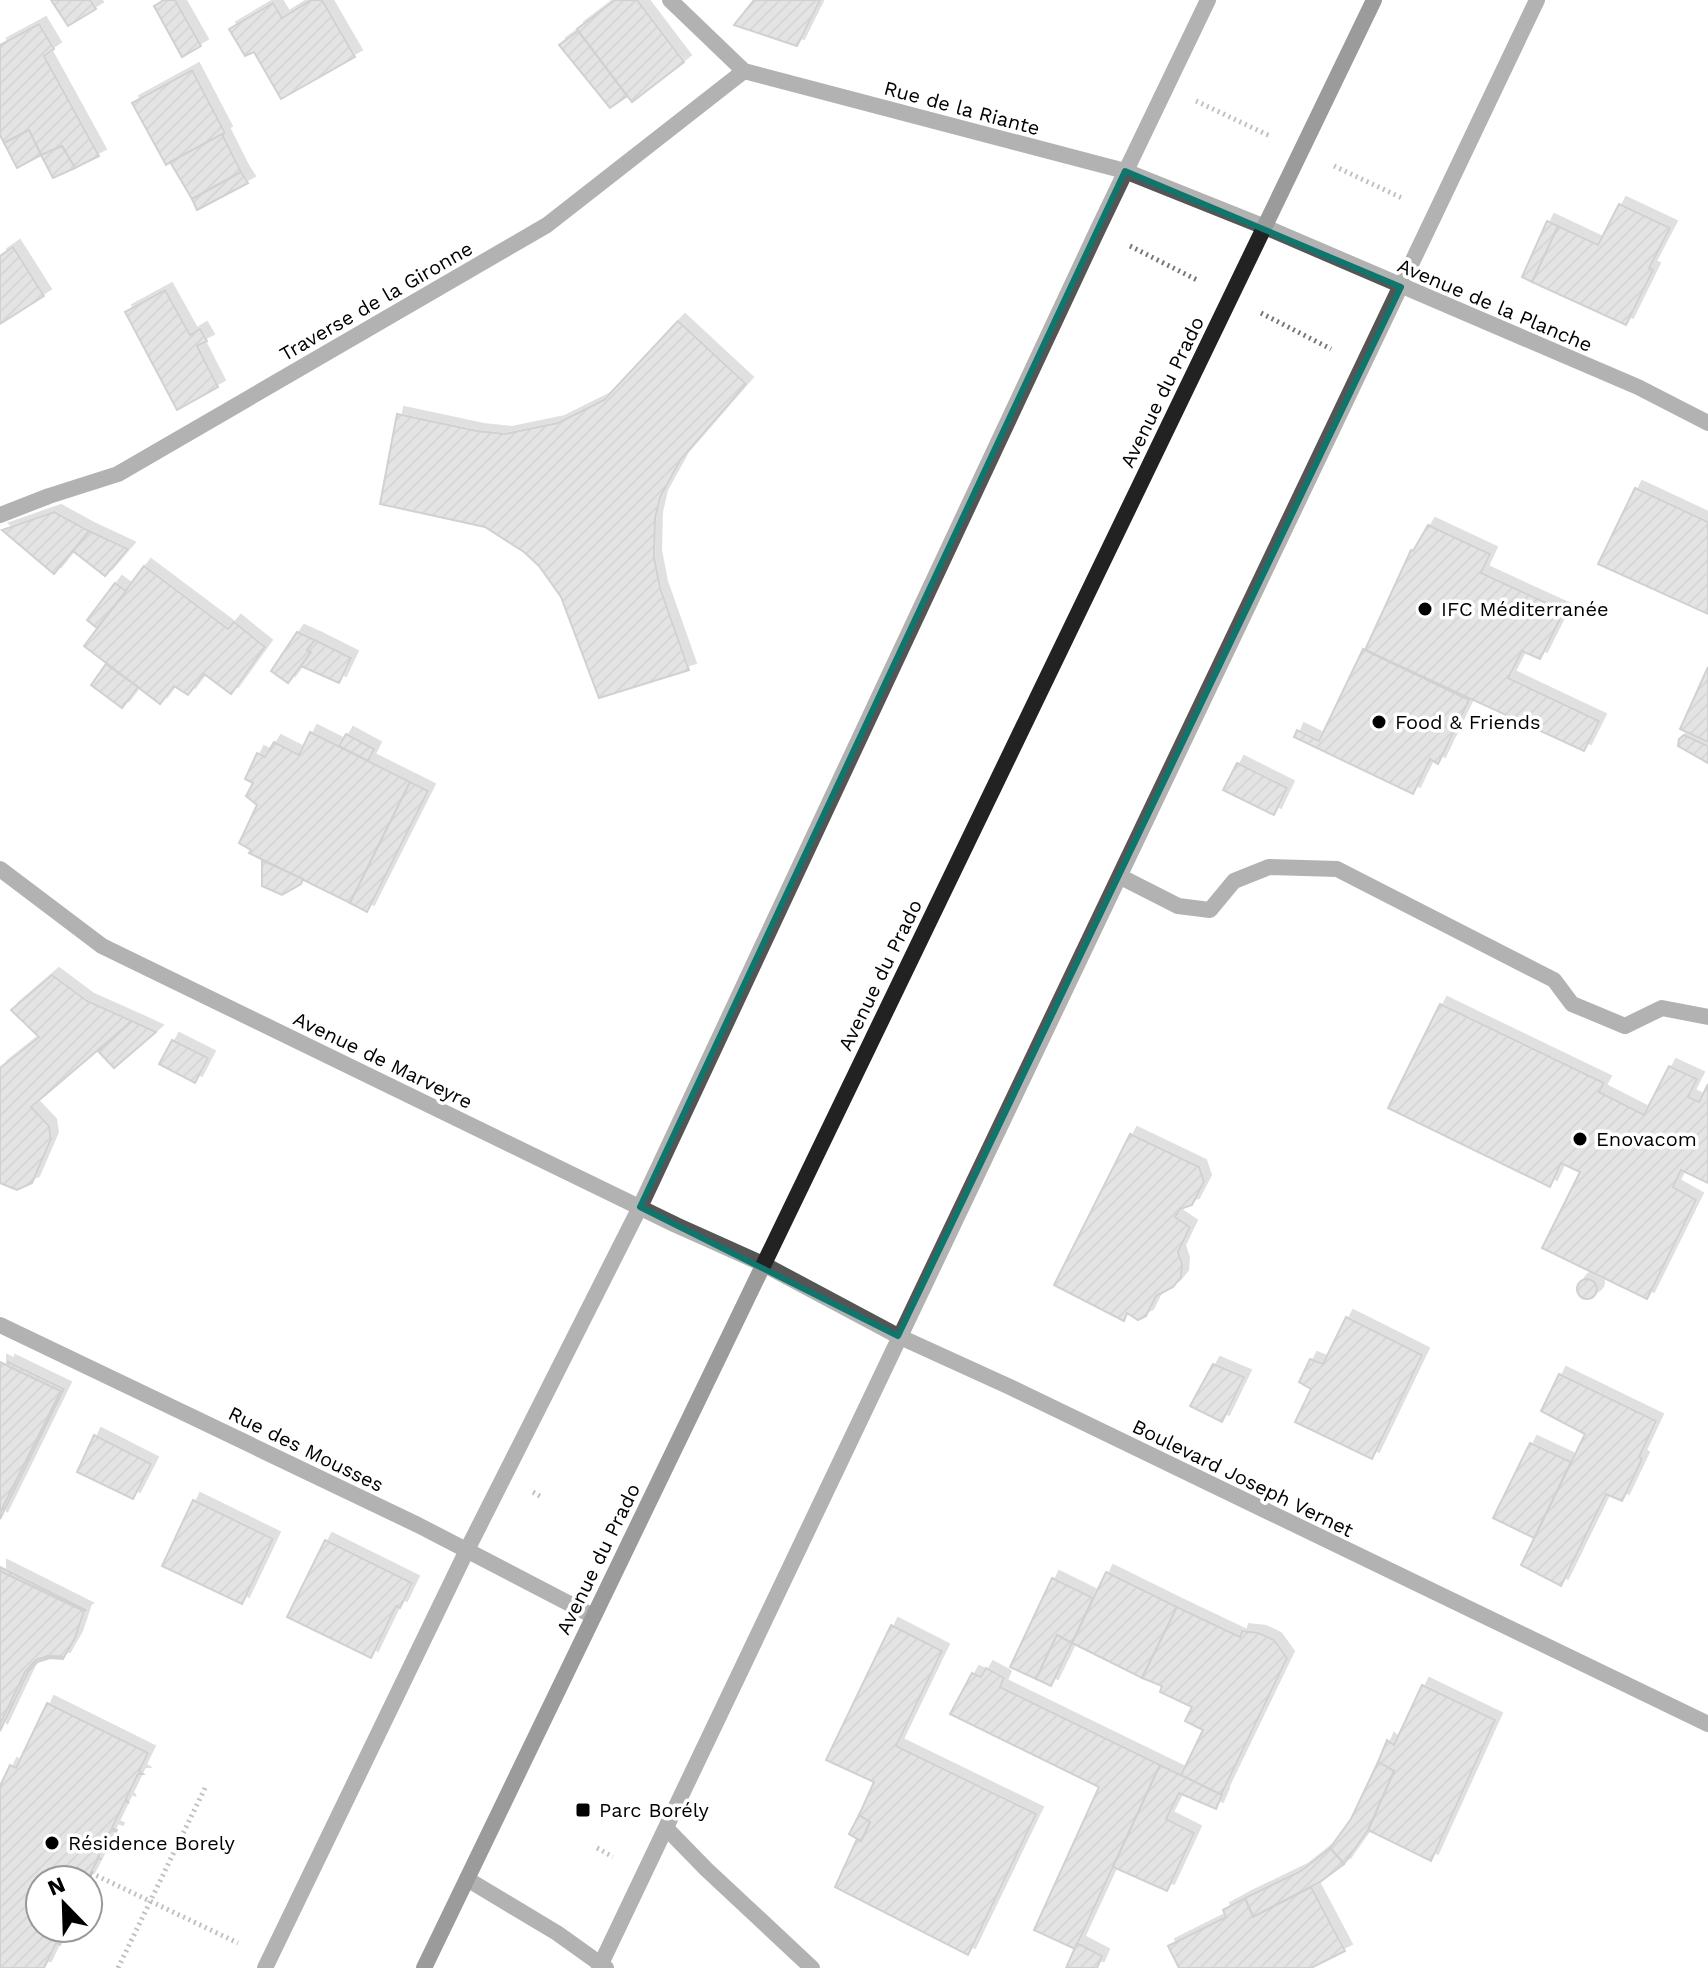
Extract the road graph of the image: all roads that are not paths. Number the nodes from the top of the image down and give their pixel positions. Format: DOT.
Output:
graph roads {
  1 [pos="670,0"];
  2 [pos="1208,0"];
  3 [pos="1374,0"];
  4 [pos="1537,0"];
  5 [pos="744,71"];
  6 [pos="1125,171"];
  7 [pos="1265,227"];
  8 [pos="1401,287"];
  9 [pos="1708,423"];
  10 [pos="0,515"];
  11 [pos="0,869"];
  12 [pos="1121,877"];
  13 [pos="1708,1017"];
  14 [pos="640,1207"];
  15 [pos="763,1264"];
  16 [pos="0,1325"];
  17 [pos="898,1336"];
  18 [pos="467,1550"];
  19 [pos="593,1616"];
  20 [pos="1708,1724"];
  21 [pos="667,1829"];
  22 [pos="467,1879"];
  23 [pos="267,1963"];
  24 [pos="602,1967"];
  25 [pos="424,1968"];
  26 [pos="812,1968"];
  1 -- 5 [label="street, Rue de la Riante"];
  2 -- 6 [label="street"];
  3 -- 7 [label="main road, Avenue du Prado"];
  4 -- 8 [label="street"];
  5 -- 6 [label="street, Rue de la Riante"];
  5 -- 10 [label="street, Traverse de la Gironne"];
  6 -- 7 [label="street, Rue de la Riante"];
  6 -- 14 [label="street"];
  7 -- 8 [label="street, Avenue de la Planche"];
  7 -- 15 [label="main road, Avenue du Prado"];
  8 -- 9 [label="street, Avenue de la Planche"];
  8 -- 12 [label="street"];
  11 -- 14 [label="street, Avenue de Marveyre"];
  12 -- 13 [label="street"];
  12 -- 17 [label="street"];
  14 -- 15 [label="street, Avenue de Marveyre"];
  14 -- 18 [label="street"];
  15 -- 17 [label="street, Boulevard Joseph Vernet"];
  15 -- 19 [label="main road, Avenue du Prado"];
  16 -- 18 [label="street, Rue des Mousses"];
  17 -- 20 [label="street, Boulevard Joseph Vernet"];
  17 -- 21 [label="street"];
  18 -- 19 [label="street, Rue des Mousses"];
  18 -- 23 [label="street"];
  19 -- 22 [label="main road, Avenue du Prado"];
  21 -- 24 [label="street"];
  21 -- 26 [label="street"];
  22 -- 24 [label="street"];
  22 -- 25 [label="main road, Avenue du Prado"];
}
